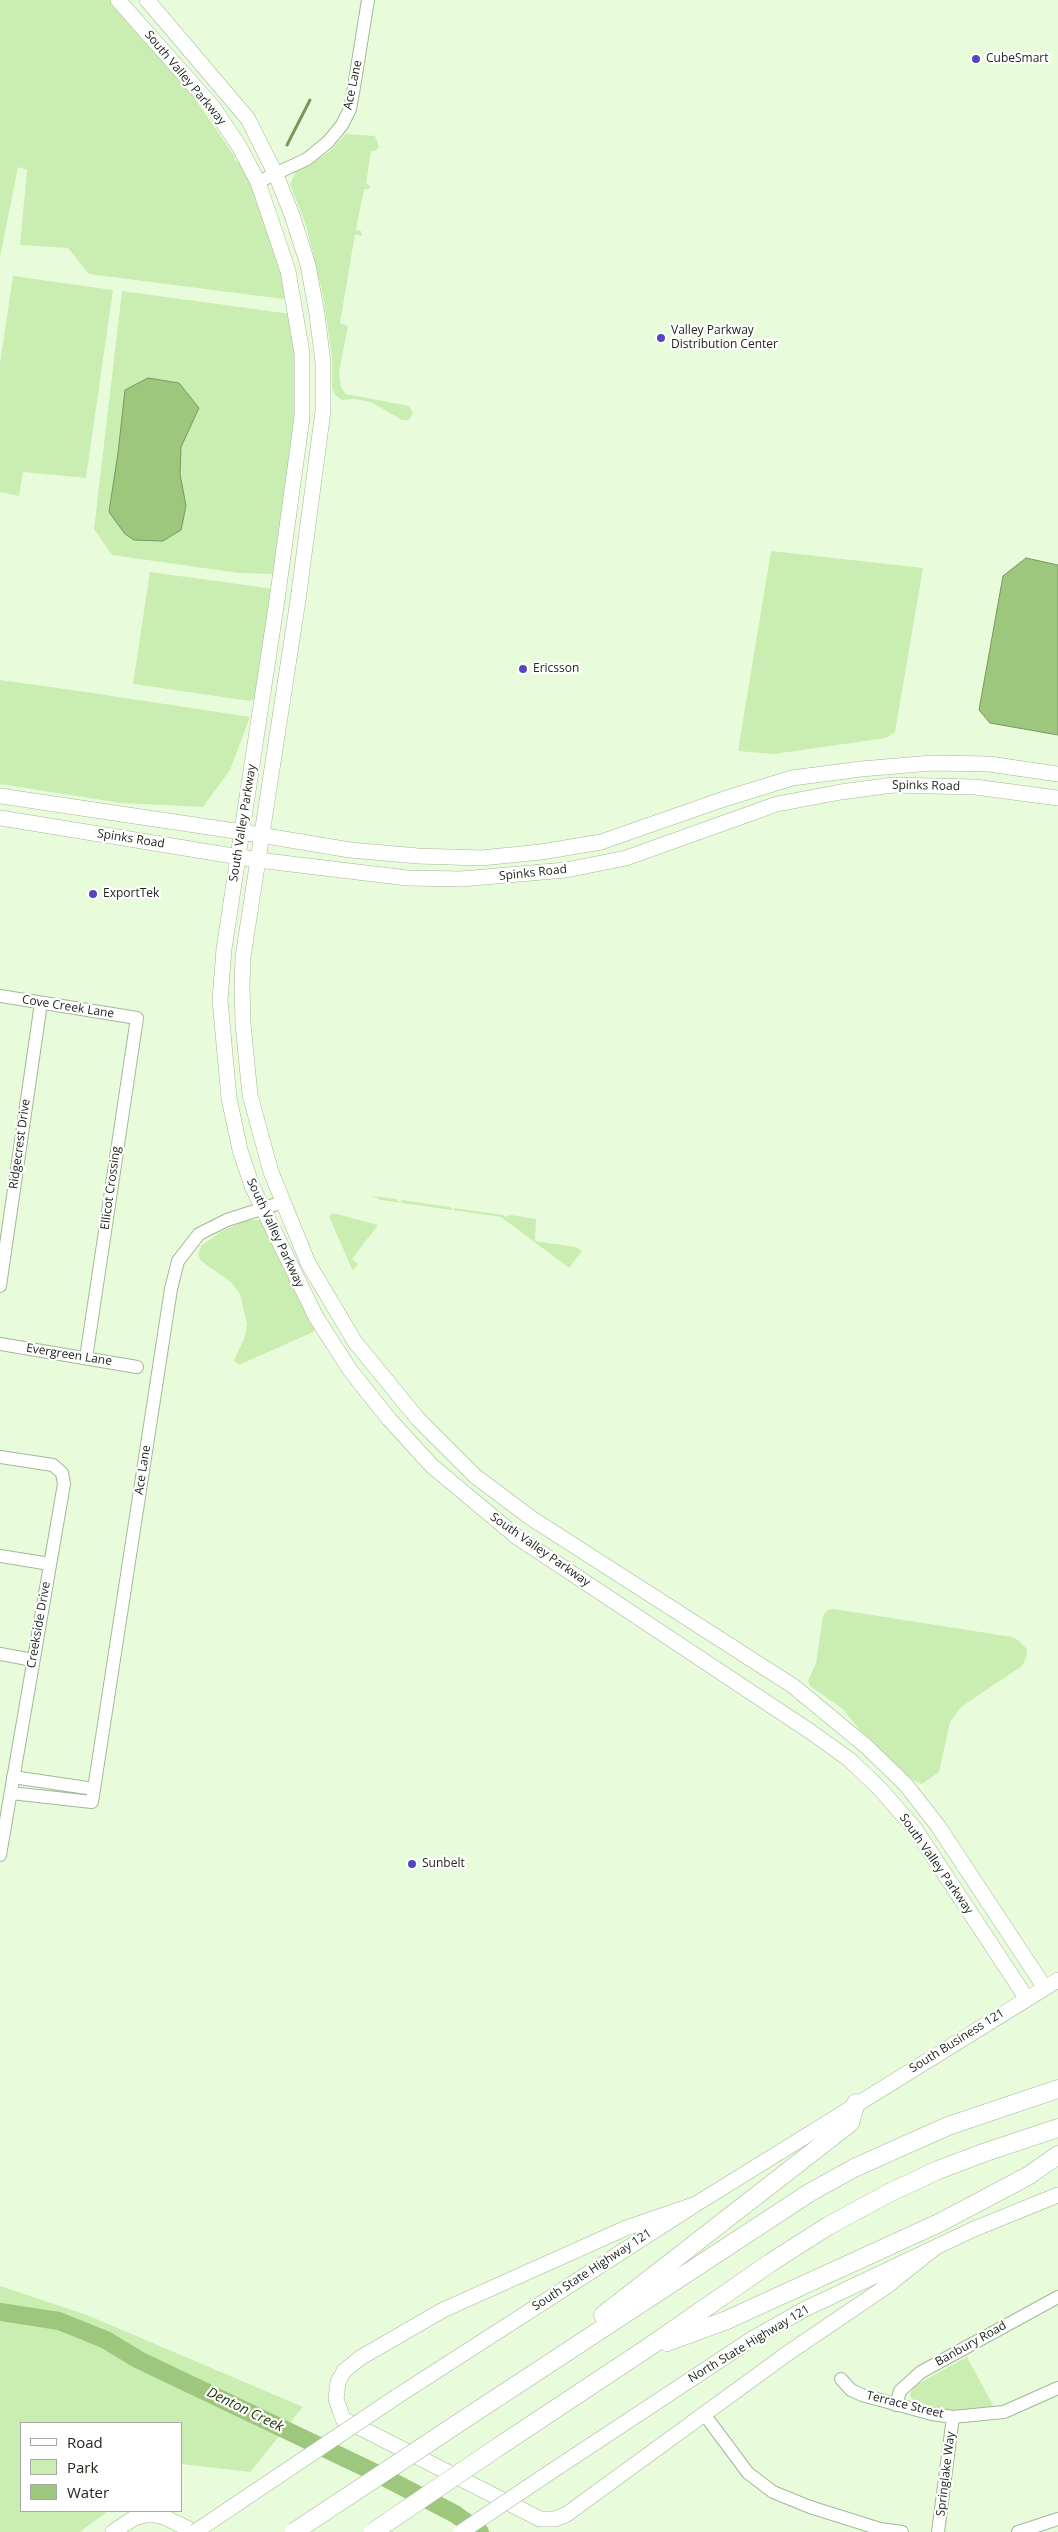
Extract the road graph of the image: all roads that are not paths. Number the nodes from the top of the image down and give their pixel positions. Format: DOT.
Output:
graph roads {
  1 [pos="118,0"];
  2 [pos="146,0"];
  3 [pos="368,0"];
  4 [pos="276,175"];
  5 [pos="258,182"];
  6 [pos="302,408"];
  7 [pos="323,411"];
  8 [pos="279,585"];
  9 [pos="300,588"];
  10 [pos="890,766"];
  11 [pos="1058,774"];
  12 [pos="893,785"];
  13 [pos="0,796"];
  14 [pos="1058,798"];
  15 [pos="699,808"];
  16 [pos="0,818"];
  17 [pos="706,830"];
  18 [pos="242,832"];
  19 [pos="262,836"];
  20 [pos="238,856"];
  21 [pos="258,860"];
  22 [pos="0,996"];
  23 [pos="41,1003"];
  24 [pos="137,1018"];
  25 [pos="283,1202"];
  26 [pos="263,1209"];
  27 [pos="0,1286"];
  28 [pos="0,1344"];
  29 [pos="86,1358"];
  30 [pos="137,1367"];
  31 [pos="418,1419"];
  32 [pos="403,1434"];
  33 [pos="0,1457"];
  34 [pos="0,1556"];
  35 [pos="50,1564"];
  36 [pos="0,1654"];
  37 [pos="33,1660"];
  38 [pos="793,1686"];
  39 [pos="776,1709"];
  40 [pos="13,1777"];
  41 [pos="94,1789"];
  42 [pos="11,1792"];
  43 [pos="0,1854"];
  44 [pos="1052,1984"];
  45 [pos="1027,1999"];
  46 [pos="1058,2089"];
  47 [pos="856,2103"];
  48 [pos="1058,2128"];
  49 [pos="1058,2155"];
  50 [pos="1058,2195"];
  51 [pos="696,2204"];
  52 [pos="936,2247"];
  53 [pos="1058,2297"];
  54 [pos="646,2349"];
  55 [pos="547,2364"];
  56 [pos="841,2379"];
  57 [pos="1058,2388"];
  58 [pos="896,2405"];
  59 [pos="704,2414"];
  60 [pos="953,2417"];
  61 [pos="1058,2519"];
  62 [pos="113,2532"];
  63 [pos="195,2532"];
  64 [pos="294,2532"];
  65 [pos="373,2532"];
  66 [pos="461,2532"];
  67 [pos="902,2532"];
  68 [pos="938,2532"];
  69 [pos="1018,2532"];
  1 -- 5 [label="main road, South Valley Parkway"];
  2 -- 4 [label="main road, South Valley Parkway"];
  3 -- 4 [label="street, Ace Lane"];
  4 -- 5 [label="street, Ace Lane"];
  4 -- 7 [label="main road, South Valley Parkway"];
  5 -- 6 [label="main road, South Valley Parkway"];
  6 -- 7 [label="main road"];
  6 -- 8 [label="main road, South Valley Parkway"];
  7 -- 9 [label="main road, South Valley Parkway"];
  8 -- 9 [label="main road"];
  8 -- 18 [label="main road, South Valley Parkway"];
  9 -- 19 [label="main road, South Valley Parkway"];
  10 -- 11 [label="main road, Spinks Road"];
  10 -- 12 [label="main road"];
  10 -- 15 [label="main road, Spinks Road"];
  12 -- 14 [label="main road, Spinks Road"];
  12 -- 17 [label="main road, Spinks Road"];
  13 -- 18 [label="main road, Spinks Road"];
  15 -- 17 [label="main road"];
  15 -- 19 [label="main road, Spinks Road"];
  16 -- 20 [label="main road, Spinks Road"];
  17 -- 21 [label="main road, Spinks Road"];
  18 -- 19 [label="main road, Spinks Road"];
  18 -- 20 [label="main road, South Valley Parkway"];
  19 -- 21 [label="main road, South Valley Parkway"];
  20 -- 21 [label="main road, Spinks Road"];
  20 -- 26 [label="main road, South Valley Parkway"];
  21 -- 25 [label="main road, South Valley Parkway"];
  22 -- 23 [label="street, Cove Creek Lane"];
  23 -- 24 [label="street, Cove Creek Lane"];
  23 -- 27 [label="street, Ridgecrest Drive"];
  24 -- 29 [label="street, Ellicot Crossing"];
  25 -- 26 [label="street, Ace Lane"];
  25 -- 31 [label="main road, South Valley Parkway"];
  26 -- 32 [label="main road, South Valley Parkway"];
  26 -- 41 [label="street, Ace Lane"];
  28 -- 29 [label="street, Evergreen Lane"];
  29 -- 30 [label="street, Evergreen Lane"];
  31 -- 32 [label="main road"];
  31 -- 38 [label="main road, South Valley Parkway"];
  32 -- 39 [label="main road, South Valley Parkway"];
  33 -- 35 [label="street, Creekside Drive"];
  34 -- 35 [label="street"];
  35 -- 37 [label="street, Creekside Drive"];
  36 -- 37 [label="street"];
  37 -- 40 [label="street, Creekside Drive"];
  38 -- 39 [label="main road"];
  38 -- 44 [label="main road, South Valley Parkway"];
  39 -- 45 [label="main road, South Valley Parkway"];
  40 -- 41 [label="street"];
  40 -- 42 [label="street, Creekside Drive"];
  41 -- 42 [label="street, Ace Lane"];
  42 -- 43 [label="street, Creekside Drive"];
  44 -- 45 [label="main road, South Business 121"];
  45 -- 47 [label="main road, South Business 121"];
  46 -- 55 [label="highway"];
  47 -- 51 [label="main road, South State Highway 121"];
  47 -- 55 [label="highway"];
  48 -- 54 [label="highway"];
  49 -- 54 [label="highway"];
  50 -- 52 [label="main road, North State Highway 121"];
  51 -- 59 [label="main road"];
  51 -- 63 [label="main road, South State Highway 121, bridge"];
  52 -- 59 [label="main road"];
  52 -- 66 [label="main road, North State Highway 121, bridge"];
  53 -- 58 [label="street, Banbury Road"];
  54 -- 65 [label="highway, bridge"];
  55 -- 64 [label="highway, bridge"];
  56 -- 58 [label="street, Terrace Street"];
  57 -- 60 [label="street, Terrace Street"];
  58 -- 60 [label="street, Terrace Street"];
  59 -- 67 [label="street"];
  60 -- 68 [label="street, Springlake Way"];
  61 -- 69 [label="street"];
  62 -- 63 [label="main road"];
}
